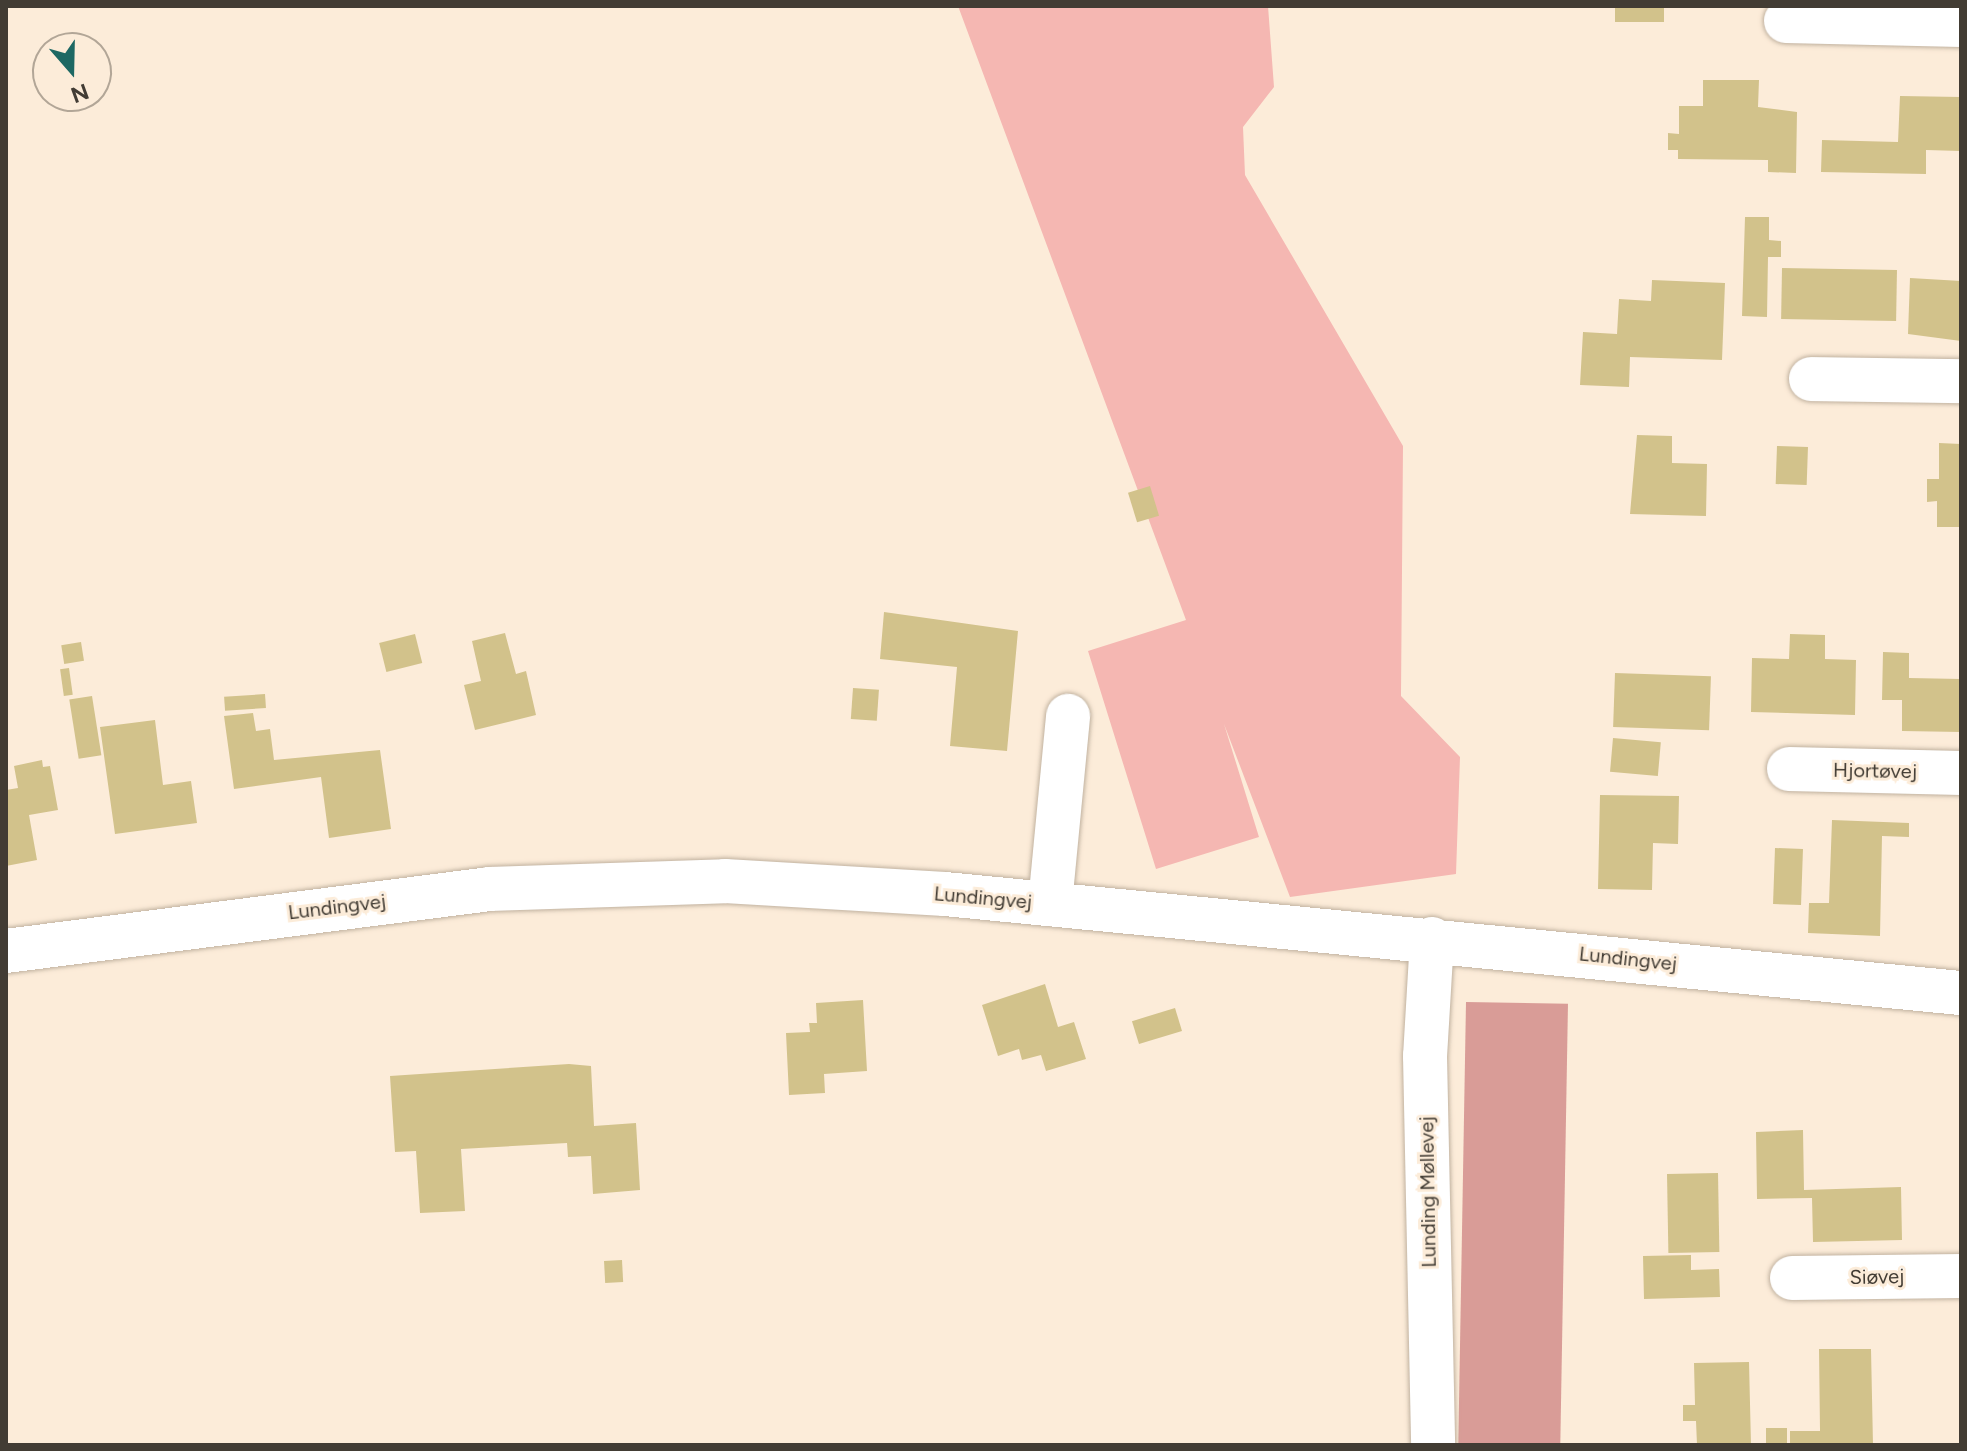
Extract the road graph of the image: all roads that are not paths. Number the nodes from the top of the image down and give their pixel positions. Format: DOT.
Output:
graph roads {
  1 [pos="1786,21"];
  2 [pos="1961,25"];
  3 [pos="1811,379"];
  4 [pos="1961,381"];
  5 [pos="1068,716"];
  6 [pos="1789,769"];
  7 [pos="1961,773"];
  8 [pos="1050,904"];
  9 [pos="1432,939"];
  10 [pos="6,951"];
  11 [pos="1961,993"];
  12 [pos="1961,1276"];
  13 [pos="1792,1278"];
  14 [pos="1433,1445"];
  1 -- 2 [label="street"];
  3 -- 4 [label="street"];
  5 -- 8 [label="street"];
  6 -- 7 [label="street, Hjortøvej"];
  8 -- 9 [label="street, Lundingvej"];
  8 -- 10 [label="street, Lundingvej"];
  9 -- 11 [label="street, Lundingvej"];
  9 -- 14 [label="street, Lunding Møllevej"];
  12 -- 13 [label="street, Siøvej"];
}
